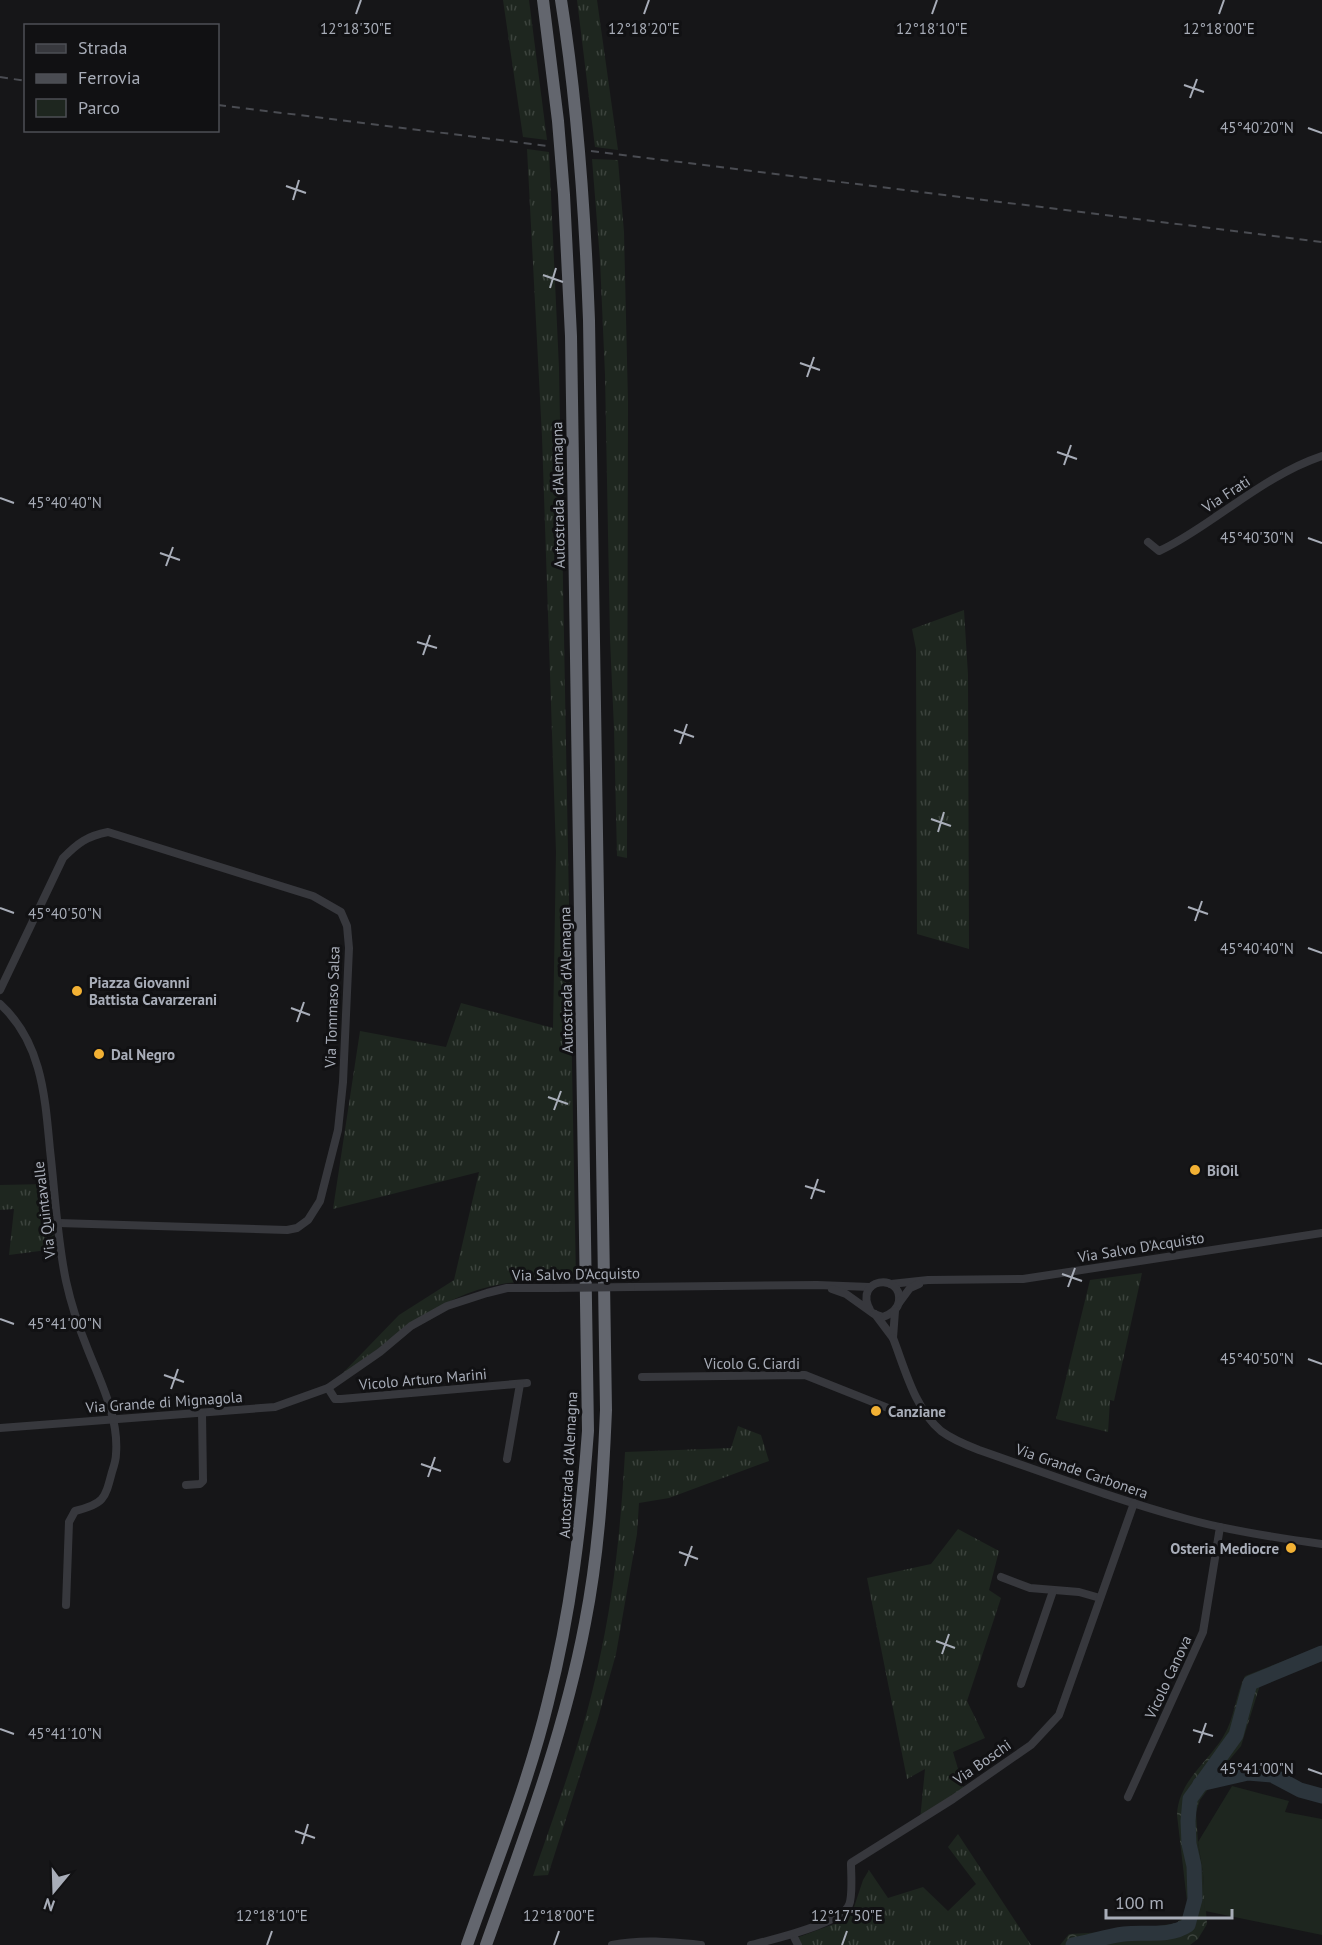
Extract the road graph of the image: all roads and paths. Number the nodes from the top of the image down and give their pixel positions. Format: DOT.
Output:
graph roads {
  1 [pos="543,0"];
  2 [pos="561,0"];
  3 [pos="1322,456"];
  4 [pos="1148,542"];
  5 [pos="0,990"];
  6 [pos="0,1004"];
  7 [pos="58,1223"];
  8 [pos="1322,1233"];
  9 [pos="928,1280"];
  10 [pos="891,1284"];
  11 [pos="817,1285"];
  12 [pos="870,1287"];
  13 [pos="897,1307"];
  14 [pos="872,1312"];
  15 [pos="893,1338"];
  16 [pos="642,1377"];
  17 [pos="328,1388"];
  18 [pos="202,1413"];
  19 [pos="927,1414"];
  20 [pos="113,1418"];
  21 [pos="0,1428"];
  22 [pos="507,1459"];
  23 [pos="186,1485"];
  24 [pos="1134,1503"];
  25 [pos="1220,1527"];
  26 [pos="1322,1544"];
  27 [pos="1001,1576"];
  28 [pos="1053,1591"];
  29 [pos="1100,1598"];
  30 [pos="66,1605"];
  31 [pos="1021,1684"];
  32 [pos="1128,1797"];
  33 [pos="793,1935"];
  34 [pos="467,1945"];
  35 [pos="486,1945"];
  36 [pos="612,1945"];
  37 [pos="701,1945"];
  38 [pos="751,1945"];
  39 [pos="798,1945"];
  1 -- 34 [label="highway, Autostrada d'Alemagna"];
  2 -- 35 [label="highway"];
  3 -- 4 [label="street, Via Frati"];
  5 -- 7 [label="street, Via Tommaso Salsa"];
  6 -- 7 [label="street, Via Quintavalle"];
  7 -- 20 [label="street, Via Quintavalle"];
  8 -- 9 [label="street, Via Salvo D'Acquisto"];
  9 -- 10 [label="street, Via Salvo D'Acquisto"];
  9 -- 13 [label="street"];
  10 -- 12 [label="street, Via Salvo D'Acquisto"];
  10 -- 13 [label="street"];
  11 -- 12 [label="street, Via Salvo D'Acquisto"];
  11 -- 14 [label="street, Via Salvo D'Acquisto"];
  11 -- 17 [label="street, Via Salvo D'Acquisto, bridge"];
  12 -- 14 [label="street"];
  13 -- 14 [label="street"];
  13 -- 15 [label="street, Via Grande Carbonera"];
  14 -- 15 [label="street, Via Grande Carbonera"];
  15 -- 19 [label="street, Via Grande Carbonera"];
  16 -- 19 [label="street, Vicolo G. Ciardi"];
  17 -- 18 [label="street, Via Grande di Mignagola"];
  17 -- 22 [label="street, Vicolo Arturo Marini"];
  18 -- 20 [label="street, Via Grande di Mignagola"];
  18 -- 23 [label="street"];
  19 -- 24 [label="street, Via Grande Carbonera"];
  20 -- 21 [label="street, Via Grande di Mignagola"];
  20 -- 30 [label="street, Via Quintavalle"];
  24 -- 25 [label="street, Via Grande Carbonera"];
  24 -- 29 [label="street, Via Boschi"];
  25 -- 26 [label="street, Via Grande Carbonera"];
  25 -- 32 [label="street, Vicolo Canova"];
  27 -- 28 [label="street"];
  28 -- 29 [label="street"];
  28 -- 31 [label="street"];
  29 -- 33 [label="street, Via Boschi"];
  33 -- 38 [label="street, Via Boschi"];
  33 -- 39 [label="street"];
  36 -- 37 [label="street"];
}
